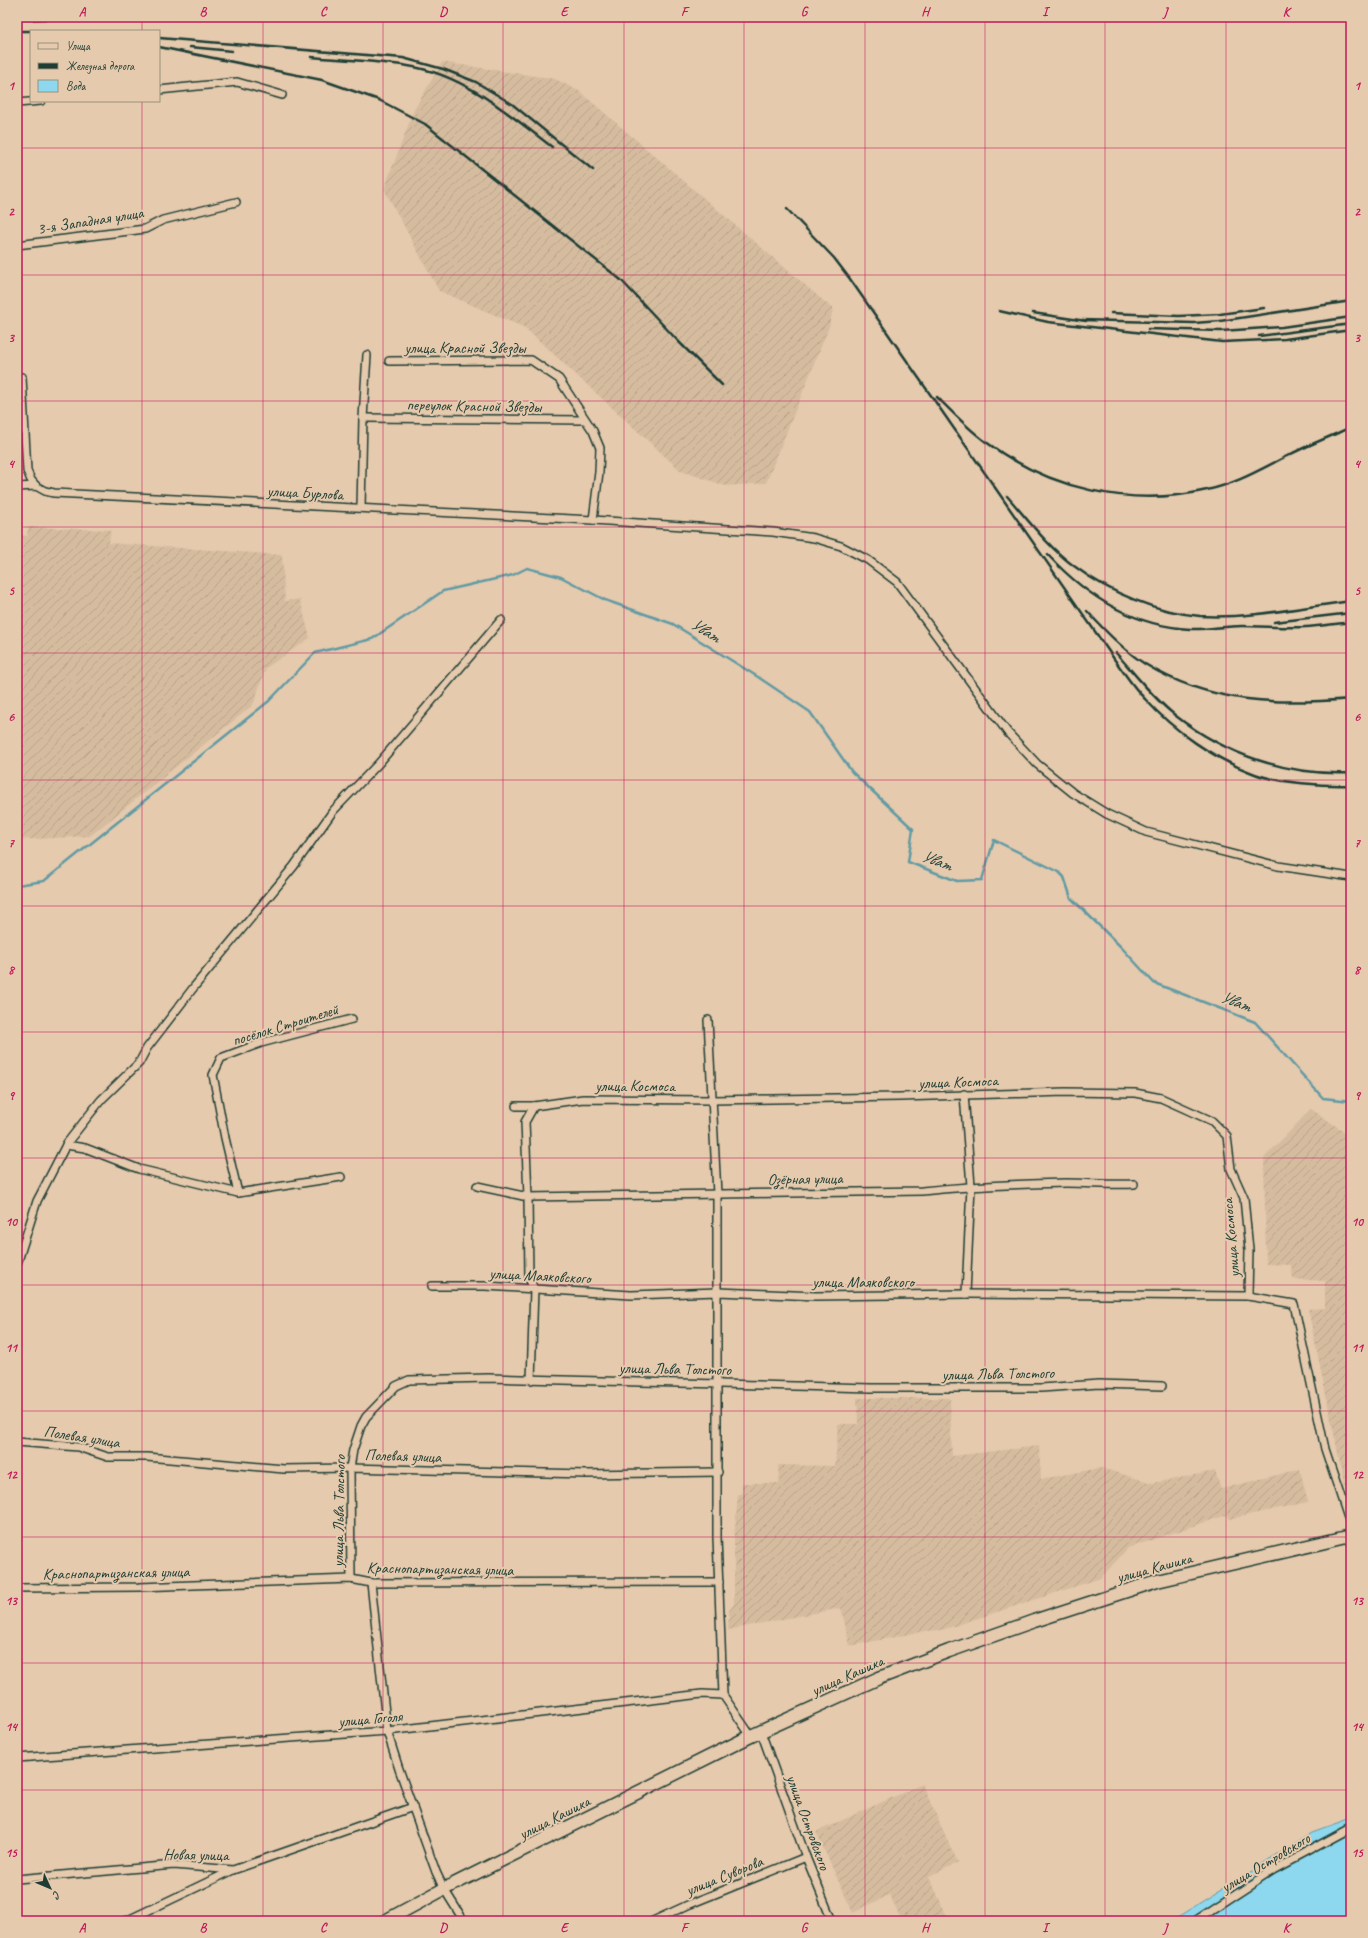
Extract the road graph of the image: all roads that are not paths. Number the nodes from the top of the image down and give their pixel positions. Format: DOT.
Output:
graph roads {
  1 [pos="160,90"];
  2 [pos="282,95"];
  3 [pos="30,102"];
  4 [pos="17,103"];
  5 [pos="236,202"];
  6 [pos="17,244"];
  7 [pos="367,355"];
  8 [pos="389,361"];
  9 [pos="20,377"];
  10 [pos="363,418"];
  11 [pos="585,420"];
  12 [pos="36,486"];
  13 [pos="17,487"];
  14 [pos="361,508"];
  15 [pos="593,520"];
  16 [pos="501,620"];
  17 [pos="1351,877"];
  18 [pos="352,1019"];
  19 [pos="708,1020"];
  20 [pos="964,1094"];
  21 [pos="713,1100"];
  22 [pos="516,1106"];
  23 [pos="534,1106"];
  24 [pos="66,1145"];
  25 [pos="341,1177"];
  26 [pos="1134,1184"];
  27 [pos="477,1186"];
  28 [pos="971,1186"];
  29 [pos="238,1193"];
  30 [pos="717,1194"];
  31 [pos="528,1198"];
  32 [pos="17,1264"];
  33 [pos="432,1286"];
  34 [pos="534,1289"];
  35 [pos="718,1292"];
  36 [pos="966,1294"];
  37 [pos="1248,1296"];
  38 [pos="531,1380"];
  39 [pos="718,1383"];
  40 [pos="1162,1386"];
  41 [pos="17,1442"];
  42 [pos="350,1468"];
  43 [pos="718,1472"];
  44 [pos="1351,1526"];
  45 [pos="1351,1536"];
  46 [pos="351,1579"];
  47 [pos="719,1582"];
  48 [pos="371,1583"];
  49 [pos="17,1588"];
  50 [pos="723,1695"];
  51 [pos="388,1731"];
  52 [pos="756,1734"];
  53 [pos="17,1758"];
  54 [pos="413,1807"];
  55 [pos="1351,1828"];
  56 [pos="806,1857"];
  57 [pos="233,1870"];
  58 [pos="17,1879"];
  59 [pos="444,1889"];
  60 [pos="126,1921"];
  61 [pos="385,1921"];
  62 [pos="464,1921"];
  63 [pos="653,1921"];
  64 [pos="832,1921"];
  65 [pos="1195,1921"];
  1 -- 2 [label="street"];
  3 -- 4 [label="street"];
  5 -- 6 [label="street, 3-я Западная улица"];
  7 -- 10 [label="street"];
  8 -- 11 [label="street, улица Красной Звезды"];
  9 -- 12 [label="street"];
  10 -- 11 [label="street, переулок Красной Звезды"];
  10 -- 14 [label="street"];
  11 -- 15 [label="street, улица Красной Звезды"];
  12 -- 13 [label="street, улица Бурлова"];
  12 -- 14 [label="street, улица Бурлова"];
  14 -- 15 [label="street, улица Бурлова"];
  15 -- 17 [label="street, улица Бурлова"];
  16 -- 24 [label="street"];
  18 -- 29 [label="street, посёлок Строителей"];
  19 -- 21 [label="street"];
  20 -- 21 [label="street, улица Космоса"];
  20 -- 28 [label="street"];
  20 -- 37 [label="street, улица Космоса"];
  21 -- 23 [label="street, улица Космоса"];
  21 -- 30 [label="street"];
  22 -- 23 [label="street, улица Космоса"];
  23 -- 31 [label="street"];
  24 -- 29 [label="street"];
  24 -- 32 [label="street"];
  25 -- 29 [label="street"];
  26 -- 28 [label="street, Озёрная улица"];
  27 -- 31 [label="street, Озёрная улица"];
  28 -- 30 [label="street, Озёрная улица"];
  28 -- 36 [label="street"];
  30 -- 31 [label="street, Озёрная улица"];
  30 -- 35 [label="street"];
  31 -- 34 [label="street"];
  33 -- 34 [label="street, улица Маяковского"];
  34 -- 35 [label="street, улица Маяковского"];
  34 -- 38 [label="street"];
  35 -- 36 [label="street, улица Маяковского"];
  35 -- 39 [label="street"];
  36 -- 37 [label="street, улица Маяковского"];
  37 -- 44 [label="street, улица Маяковского"];
  38 -- 39 [label="street, улица Льва Толстого"];
  38 -- 42 [label="street, улица Льва Толстого"];
  39 -- 40 [label="street, улица Льва Толстого"];
  39 -- 43 [label="street"];
  41 -- 42 [label="street, Полевая улица"];
  42 -- 43 [label="street, Полевая улица"];
  42 -- 46 [label="street, улица Льва Толстого"];
  43 -- 47 [label="street"];
  45 -- 52 [label="highway, улица Кашика"];
  46 -- 48 [label="street, Краснопартизанская улица"];
  46 -- 49 [label="street, Краснопартизанская улица"];
  47 -- 48 [label="street, Краснопартизанская улица"];
  47 -- 50 [label="street"];
  48 -- 51 [label="street"];
  50 -- 51 [label="street, улица Гоголя"];
  50 -- 52 [label="street, улица Островского"];
  51 -- 53 [label="street, улица Гоголя"];
  51 -- 54 [label="street"];
  52 -- 56 [label="street, улица Островского"];
  52 -- 59 [label="highway, улица Кашика"];
  54 -- 57 [label="street, Новая улица"];
  54 -- 59 [label="street"];
  55 -- 65 [label="street, улица Островского"];
  56 -- 63 [label="street, улица Суворова"];
  56 -- 64 [label="street, улица Островского"];
  57 -- 58 [label="street, Новая улица"];
  57 -- 60 [label="street"];
  59 -- 61 [label="highway, улица Кашика"];
  59 -- 62 [label="street"];
}
